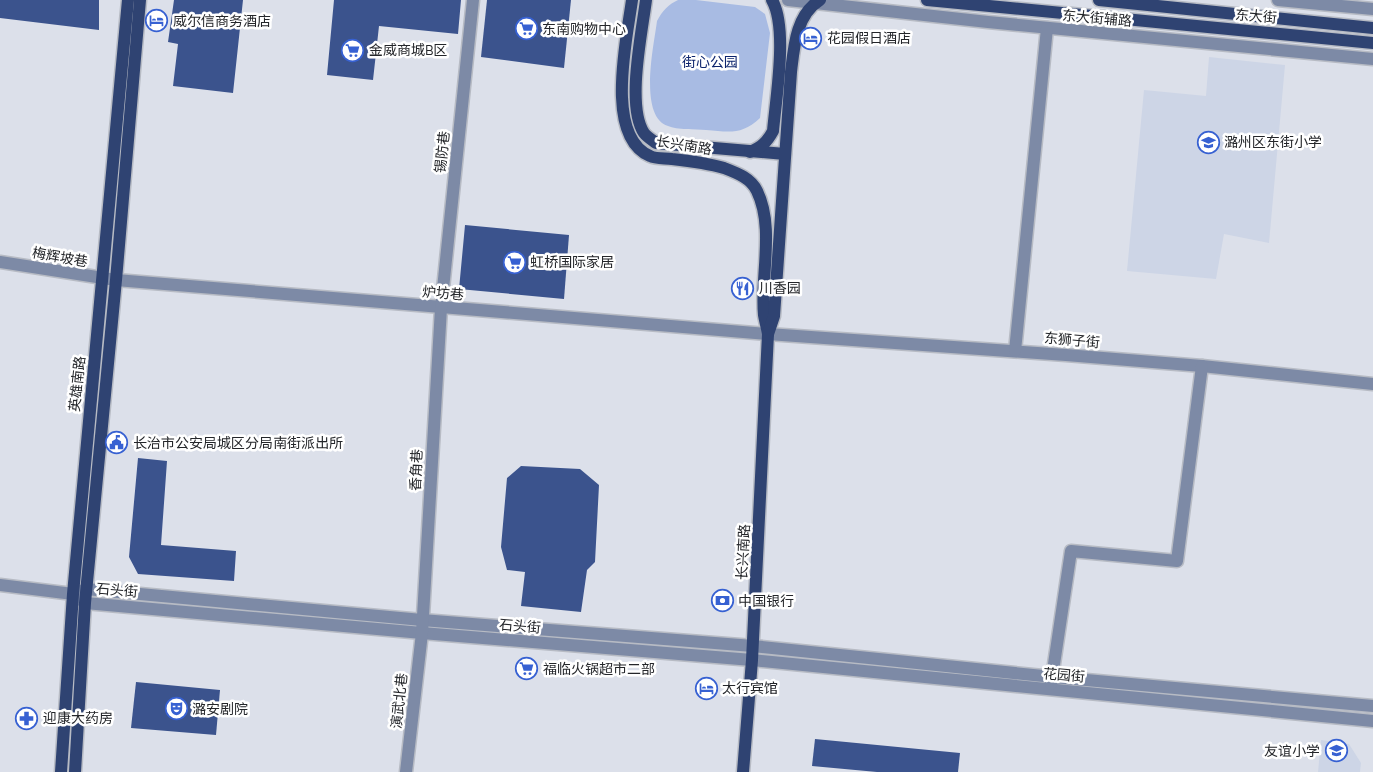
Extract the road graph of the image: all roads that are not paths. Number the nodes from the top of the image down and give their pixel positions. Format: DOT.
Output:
graph roads {
  1 [pos="128,0"];
  2 [pos="140,0"];
  3 [pos="473,0"];
  4 [pos="632,0"];
  5 [pos="646,0"];
  6 [pos="772,0"];
  7 [pos="788,0"];
  8 [pos="927,0"];
  9 [pos="1099,0"];
  10 [pos="1278,0"];
  11 [pos="818,2"];
  12 [pos="1373,9"];
  13 [pos="1047,28"];
  14 [pos="1373,28"];
  15 [pos="1373,43"];
  16 [pos="1373,59"];
  17 [pos="750,152"];
  18 [pos="785,154"];
  19 [pos="0,262"];
  20 [pos="102,279"];
  21 [pos="116,280"];
  22 [pos="441,308"];
  23 [pos="768,334"];
  24 [pos="1015,351"];
  25 [pos="1202,366"];
  26 [pos="1373,384"];
  27 [pos="0,585"];
  28 [pos="86,589"];
  29 [pos="73,594"];
  30 [pos="84,603"];
  31 [pos="422,627"];
  32 [pos="753,646"];
  33 [pos="752,660"];
  34 [pos="1052,683"];
  35 [pos="1373,706"];
  36 [pos="1373,721"];
  37 [pos="61,772"];
  38 [pos="74,772"];
  39 [pos="406,772"];
  40 [pos="743,772"];
  1 -- 20 [label="main road, 英雄南路"];
  2 -- 21 [label="main road, 英雄南路"];
  3 -- 22 [label="street, 锡防巷"];
  4 -- 23 [label="main road, 长兴南路"];
  5 -- 17 [label="main road, 长兴南路"];
  6 -- 17 [label="main road"];
  7 -- 11 [label="street, 东大街辅路"];
  8 -- 15 [label="main road, 东大街"];
  9 -- 14 [label="main road, 东大街"];
  10 -- 12 [label="street"];
  11 -- 13 [label="street, 东大街辅路"];
  11 -- 18 [label="main road, 长兴南路"];
  13 -- 16 [label="street, 东大街辅路"];
  13 -- 24 [label="street"];
  17 -- 18 [label="main road, 长兴南路"];
  18 -- 23 [label="main road, 长兴南路"];
  19 -- 20 [label="street, 梅辉坡巷"];
  20 -- 21 [label="street, 梅辉坡巷"];
  20 -- 29 [label="main road, 英雄南路"];
  21 -- 22 [label="street, 炉坊巷"];
  21 -- 28 [label="main road, 英雄南路"];
  22 -- 23 [label="street, 炉坊巷"];
  22 -- 31 [label="street, 香角巷"];
  23 -- 24 [label="street, 东狮子街"];
  23 -- 32 [label="main road, 长兴南路"];
  24 -- 25 [label="street, 东狮子街"];
  25 -- 26 [label="street, 东狮子街"];
  25 -- 34 [label="street"];
  27 -- 29 [label="street"];
  28 -- 29 [label="street, 石头街"];
  28 -- 30 [label="main road, 英雄南路"];
  28 -- 31 [label="street, 石头街"];
  29 -- 30 [label="street, 石头街"];
  29 -- 37 [label="main road, 英雄南路"];
  30 -- 31 [label="street, 石头街"];
  30 -- 38 [label="main road, 英雄南路"];
  31 -- 32 [label="street, 石头街"];
  31 -- 33 [label="street, 石头街"];
  31 -- 39 [label="street, 演武北巷"];
  32 -- 33 [label="main road, 长兴南路"];
  32 -- 34 [label="street, 花园街"];
  33 -- 34 [label="street, 花园街"];
  33 -- 40 [label="main road, 长兴南路"];
  34 -- 35 [label="street, 花园街"];
  34 -- 36 [label="street, 花园街"];
}
